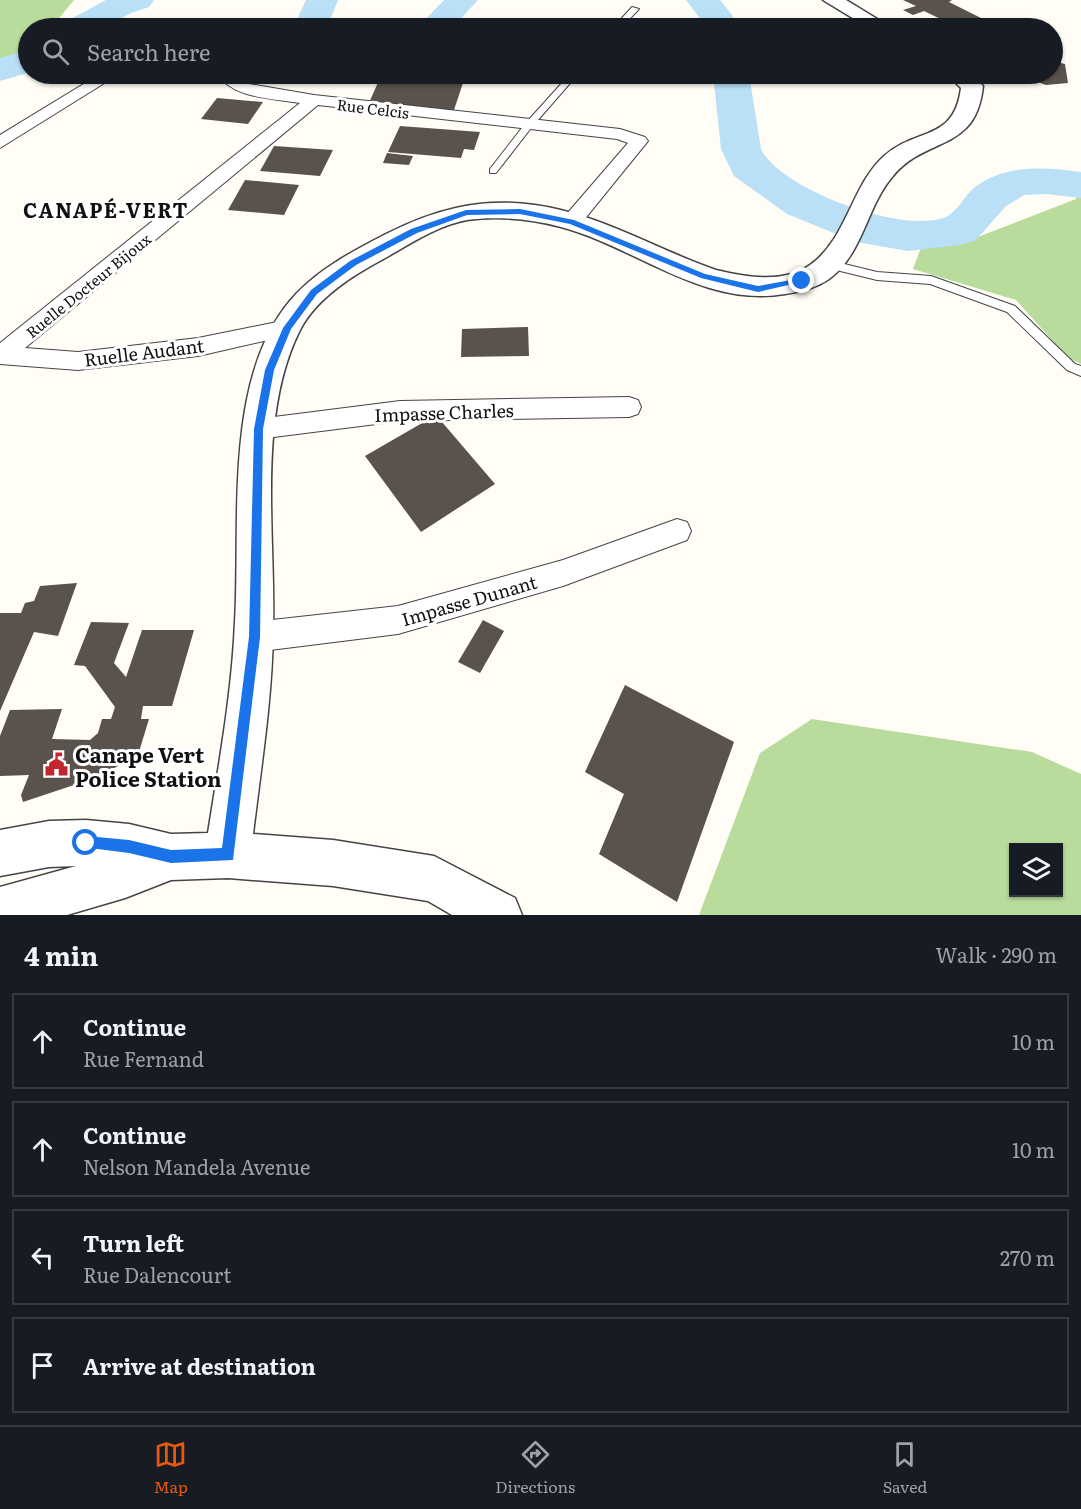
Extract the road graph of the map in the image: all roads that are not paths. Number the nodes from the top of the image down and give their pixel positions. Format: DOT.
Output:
graph roads {
  1 [pos="832,0"];
  2 [pos="635,9"];
  3 [pos="626,18"];
  4 [pos="864,18"];
  5 [pos="95,84"];
  6 [pos="236,84"];
  7 [pos="565,84"];
  8 [pos="970,84"];
  9 [pos="314,100"];
  10 [pos="528,126"];
  11 [pos="0,143"];
  12 [pos="493,171"];
  13 [pos="572,221"];
  14 [pos="828,264"];
  15 [pos="287,328"];
  16 [pos="1,355"];
  17 [pos="1081,371"];
  18 [pos="630,407"];
  19 [pos="258,429"];
  20 [pos="677,531"];
  21 [pos="254,637"];
  22 [pos="0,853"];
  23 [pos="228,855"];
  24 [pos="171,857"];
  25 [pos="0,911"];
  26 [pos="498,915"];
  1 -- 4 [label="street"];
  2 -- 3 [label="lane"];
  5 -- 11 [label="street"];
  6 -- 9 [label="street, Rue Celcis"];
  7 -- 10 [label="lane"];
  8 -- 14 [label="street"];
  9 -- 10 [label="street, Rue Celcis"];
  9 -- 16 [label="street, Ruelle Docteur Bijoux"];
  10 -- 12 [label="lane"];
  10 -- 13 [label="street, Rue Celcis"];
  13 -- 14 [label="street"];
  13 -- 15 [label="street"];
  14 -- 17 [label="lane"];
  15 -- 16 [label="street, Ruelle Audant"];
  15 -- 19 [label="street"];
  18 -- 19 [label="street, Impasse Charles"];
  19 -- 21 [label="street"];
  20 -- 21 [label="street, Impasse Dunant"];
  21 -- 23 [label="street"];
  22 -- 24 [label="street"];
  23 -- 24 [label="street"];
  23 -- 26 [label="street"];
  24 -- 25 [label="street"];
}
